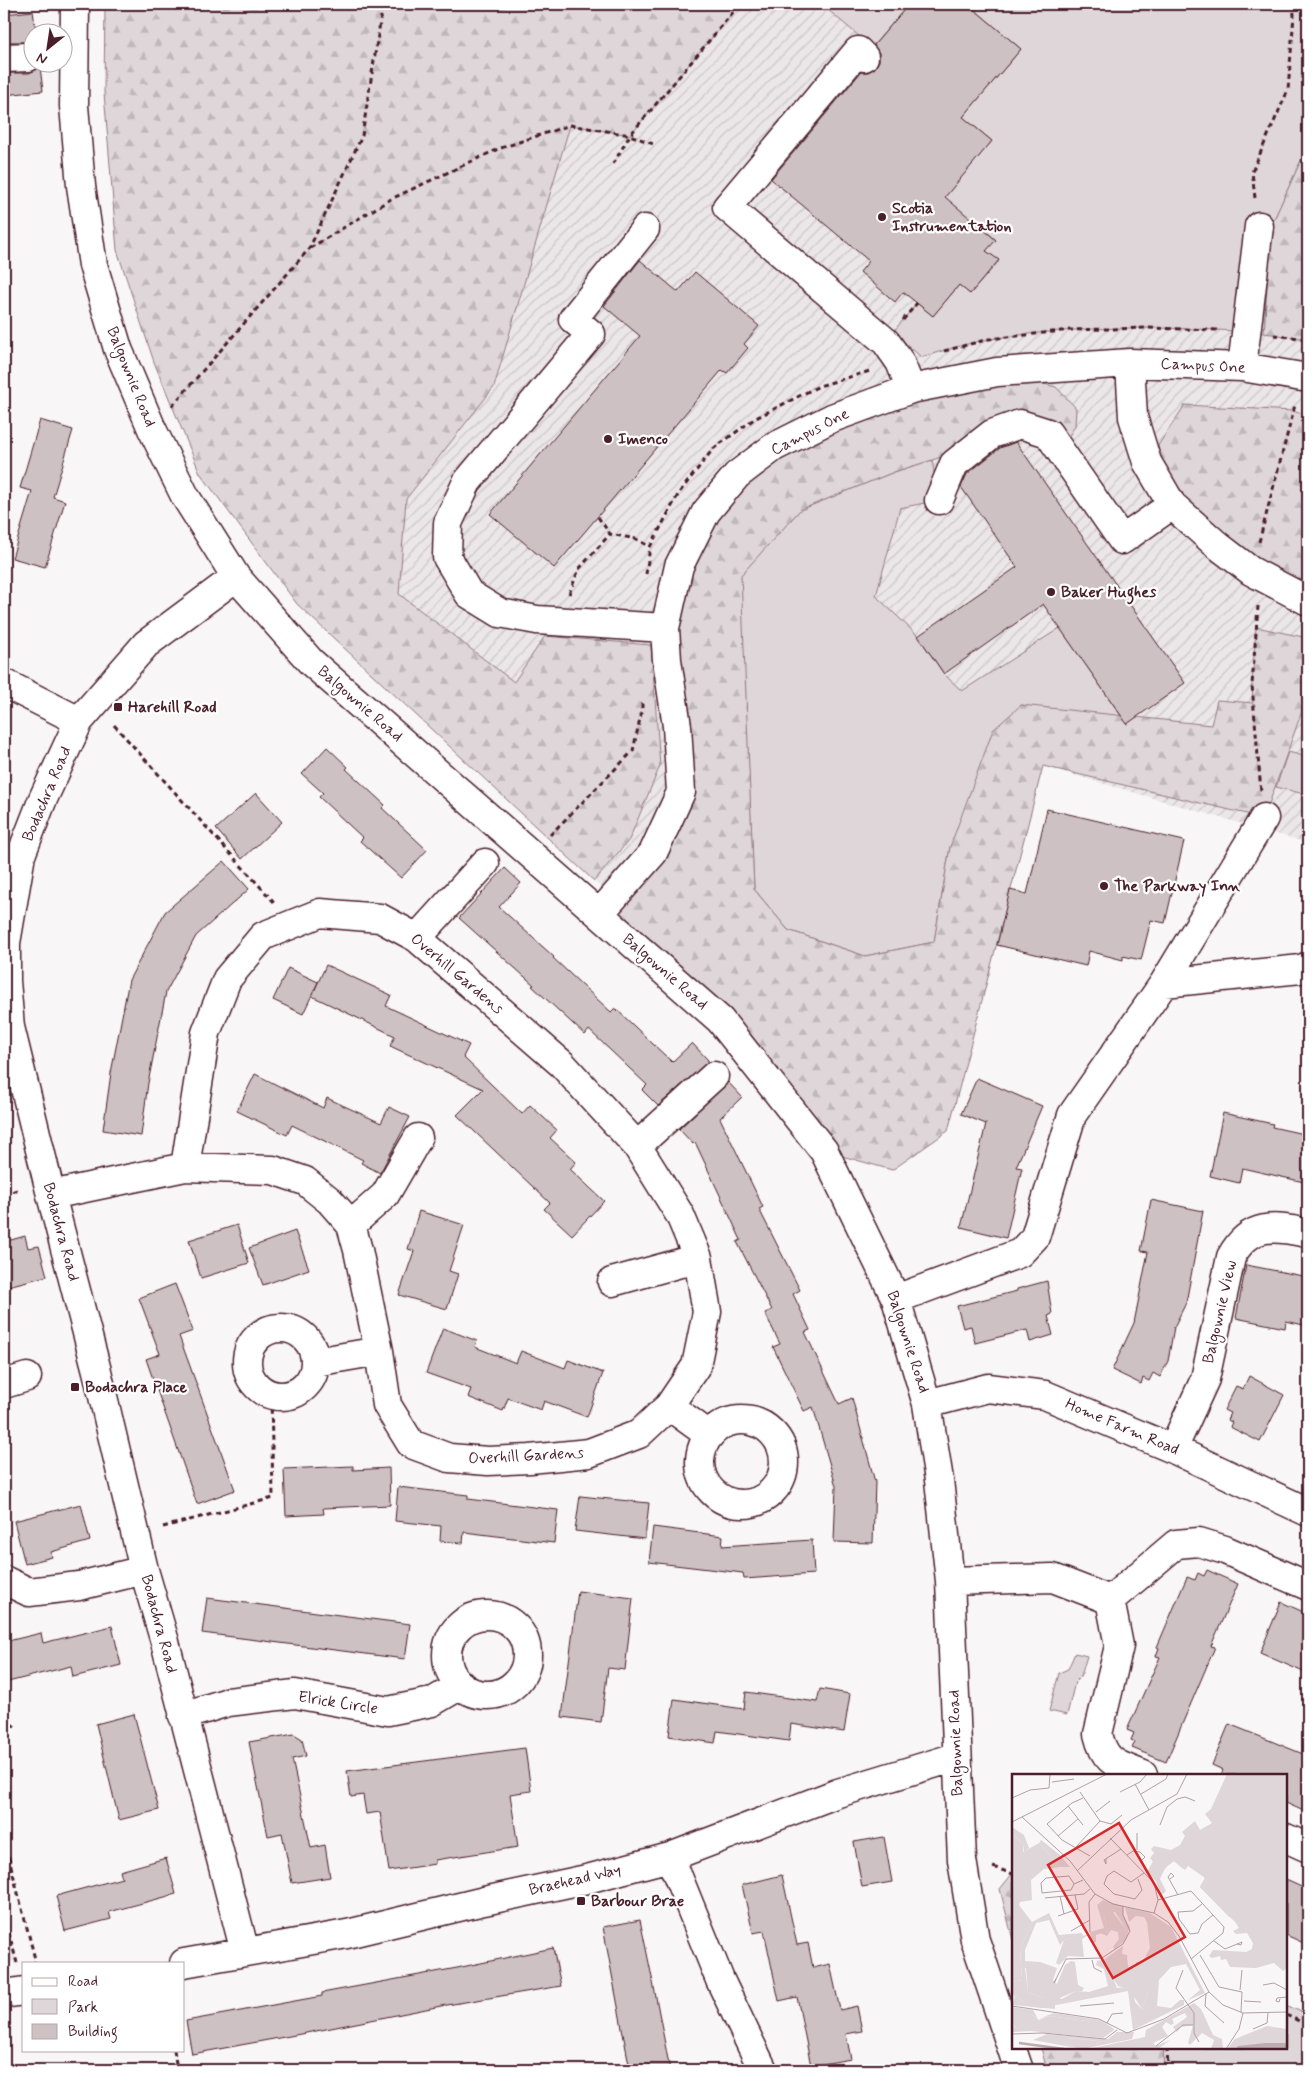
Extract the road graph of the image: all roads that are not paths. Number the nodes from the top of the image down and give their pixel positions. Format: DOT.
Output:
graph roads {
  1 [pos="75,4"];
  2 [pos="864,57"];
  3 [pos="1259,226"];
  4 [pos="645,229"];
  5 [pos="1130,362"];
  6 [pos="1242,368"];
  7 [pos="1307,378"];
  8 [pos="911,389"];
  9 [pos="939,500"];
  10 [pos="1172,505"];
  11 [pos="236,577"];
  12 [pos="1308,601"];
  13 [pos="665,628"];
  14 [pos="4,683"];
  15 [pos="87,711"];
  16 [pos="1264,818"];
  17 [pos="485,862"];
  18 [pos="599,914"];
  19 [pos="416,938"];
  20 [pos="1308,966"];
  21 [pos="1164,983"];
  22 [pos="714,1076"];
  23 [pos="418,1138"];
  24 [pos="637,1146"];
  25 [pos="185,1167"];
  26 [pos="51,1195"];
  27 [pos="350,1225"];
  28 [pos="1308,1233"];
  29 [pos="698,1258"];
  30 [pos="612,1282"];
  31 [pos="896,1299"];
  32 [pos="379,1351"];
  33 [pos="315,1362"];
  34 [pos="927,1404"];
  35 [pos="669,1406"];
  36 [pos="709,1434"];
  37 [pos="1173,1449"];
  38 [pos="1308,1512"];
  39 [pos="144,1570"];
  40 [pos="4,1580"];
  41 [pos="950,1581"];
  42 [pos="1308,1586"];
  43 [pos="1110,1600"];
  44 [pos="460,1685"];
  45 [pos="183,1716"];
  46 [pos="956,1757"];
  47 [pos="1141,1774"];
  48 [pos="1287,1838"];
  49 [pos="1308,1848"];
  50 [pos="670,1857"];
  51 [pos="245,1952"];
  52 [pos="185,1963"];
  53 [pos="21,1979"];
  54 [pos="4,1994"];
  55 [pos="763,2070"];
  56 [pos="1019,2070"];
  1 -- 11 [label="street, Balgownie Road"];
  2 -- 8 [label="street"];
  3 -- 6 [label="street"];
  4 -- 13 [label="street"];
  5 -- 6 [label="street, Campus One"];
  5 -- 8 [label="street, Campus One"];
  5 -- 10 [label="street"];
  6 -- 7 [label="street, Campus One"];
  8 -- 13 [label="street, Campus One"];
  9 -- 10 [label="street"];
  10 -- 12 [label="street"];
  11 -- 15 [label="street, Bodachra Road"];
  11 -- 18 [label="street, Balgownie Road"];
  13 -- 18 [label="street, Campus One"];
  14 -- 15 [label="street"];
  15 -- 26 [label="street, Bodachra Road"];
  16 -- 21 [label="street"];
  17 -- 19 [label="street"];
  18 -- 31 [label="street, Balgownie Road"];
  19 -- 24 [label="street, Overhill Gardens"];
  19 -- 25 [label="street, Overhill Gardens"];
  20 -- 21 [label="street"];
  21 -- 31 [label="street"];
  22 -- 24 [label="street"];
  23 -- 27 [label="street"];
  24 -- 29 [label="street, Overhill Gardens"];
  25 -- 26 [label="street, Overhill Gardens"];
  25 -- 27 [label="street, Overhill Gardens"];
  26 -- 39 [label="street, Bodachra Road"];
  27 -- 32 [label="street, Overhill Gardens"];
  28 -- 37 [label="street, Balgownie View"];
  29 -- 30 [label="street"];
  29 -- 35 [label="street, Overhill Gardens"];
  31 -- 34 [label="street, Balgownie Road"];
  32 -- 33 [label="street"];
  32 -- 35 [label="street, Overhill Gardens"];
  33 -- 33 [label="street"];
  34 -- 37 [label="street, Home Farm Road"];
  34 -- 41 [label="street, Balgownie Road"];
  35 -- 36 [label="street"];
  37 -- 38 [label="street, Home Farm Road"];
  39 -- 40 [label="street"];
  39 -- 45 [label="street, Bodachra Road"];
  41 -- 43 [label="street"];
  41 -- 46 [label="street, Balgownie Road"];
  42 -- 43 [label="street"];
  43 -- 47 [label="street"];
  44 -- 45 [label="street, Elrick Circle"];
  45 -- 51 [label="street, Bodachra Road"];
  46 -- 50 [label="street, Braehead Way"];
  46 -- 56 [label="street, Balgownie Road"];
  48 -- 49 [label="street"];
  50 -- 51 [label="street, Braehead Way"];
  50 -- 55 [label="street"];
  51 -- 52 [label="street, Braehead Way"];
  53 -- 54 [label="street"];
}
